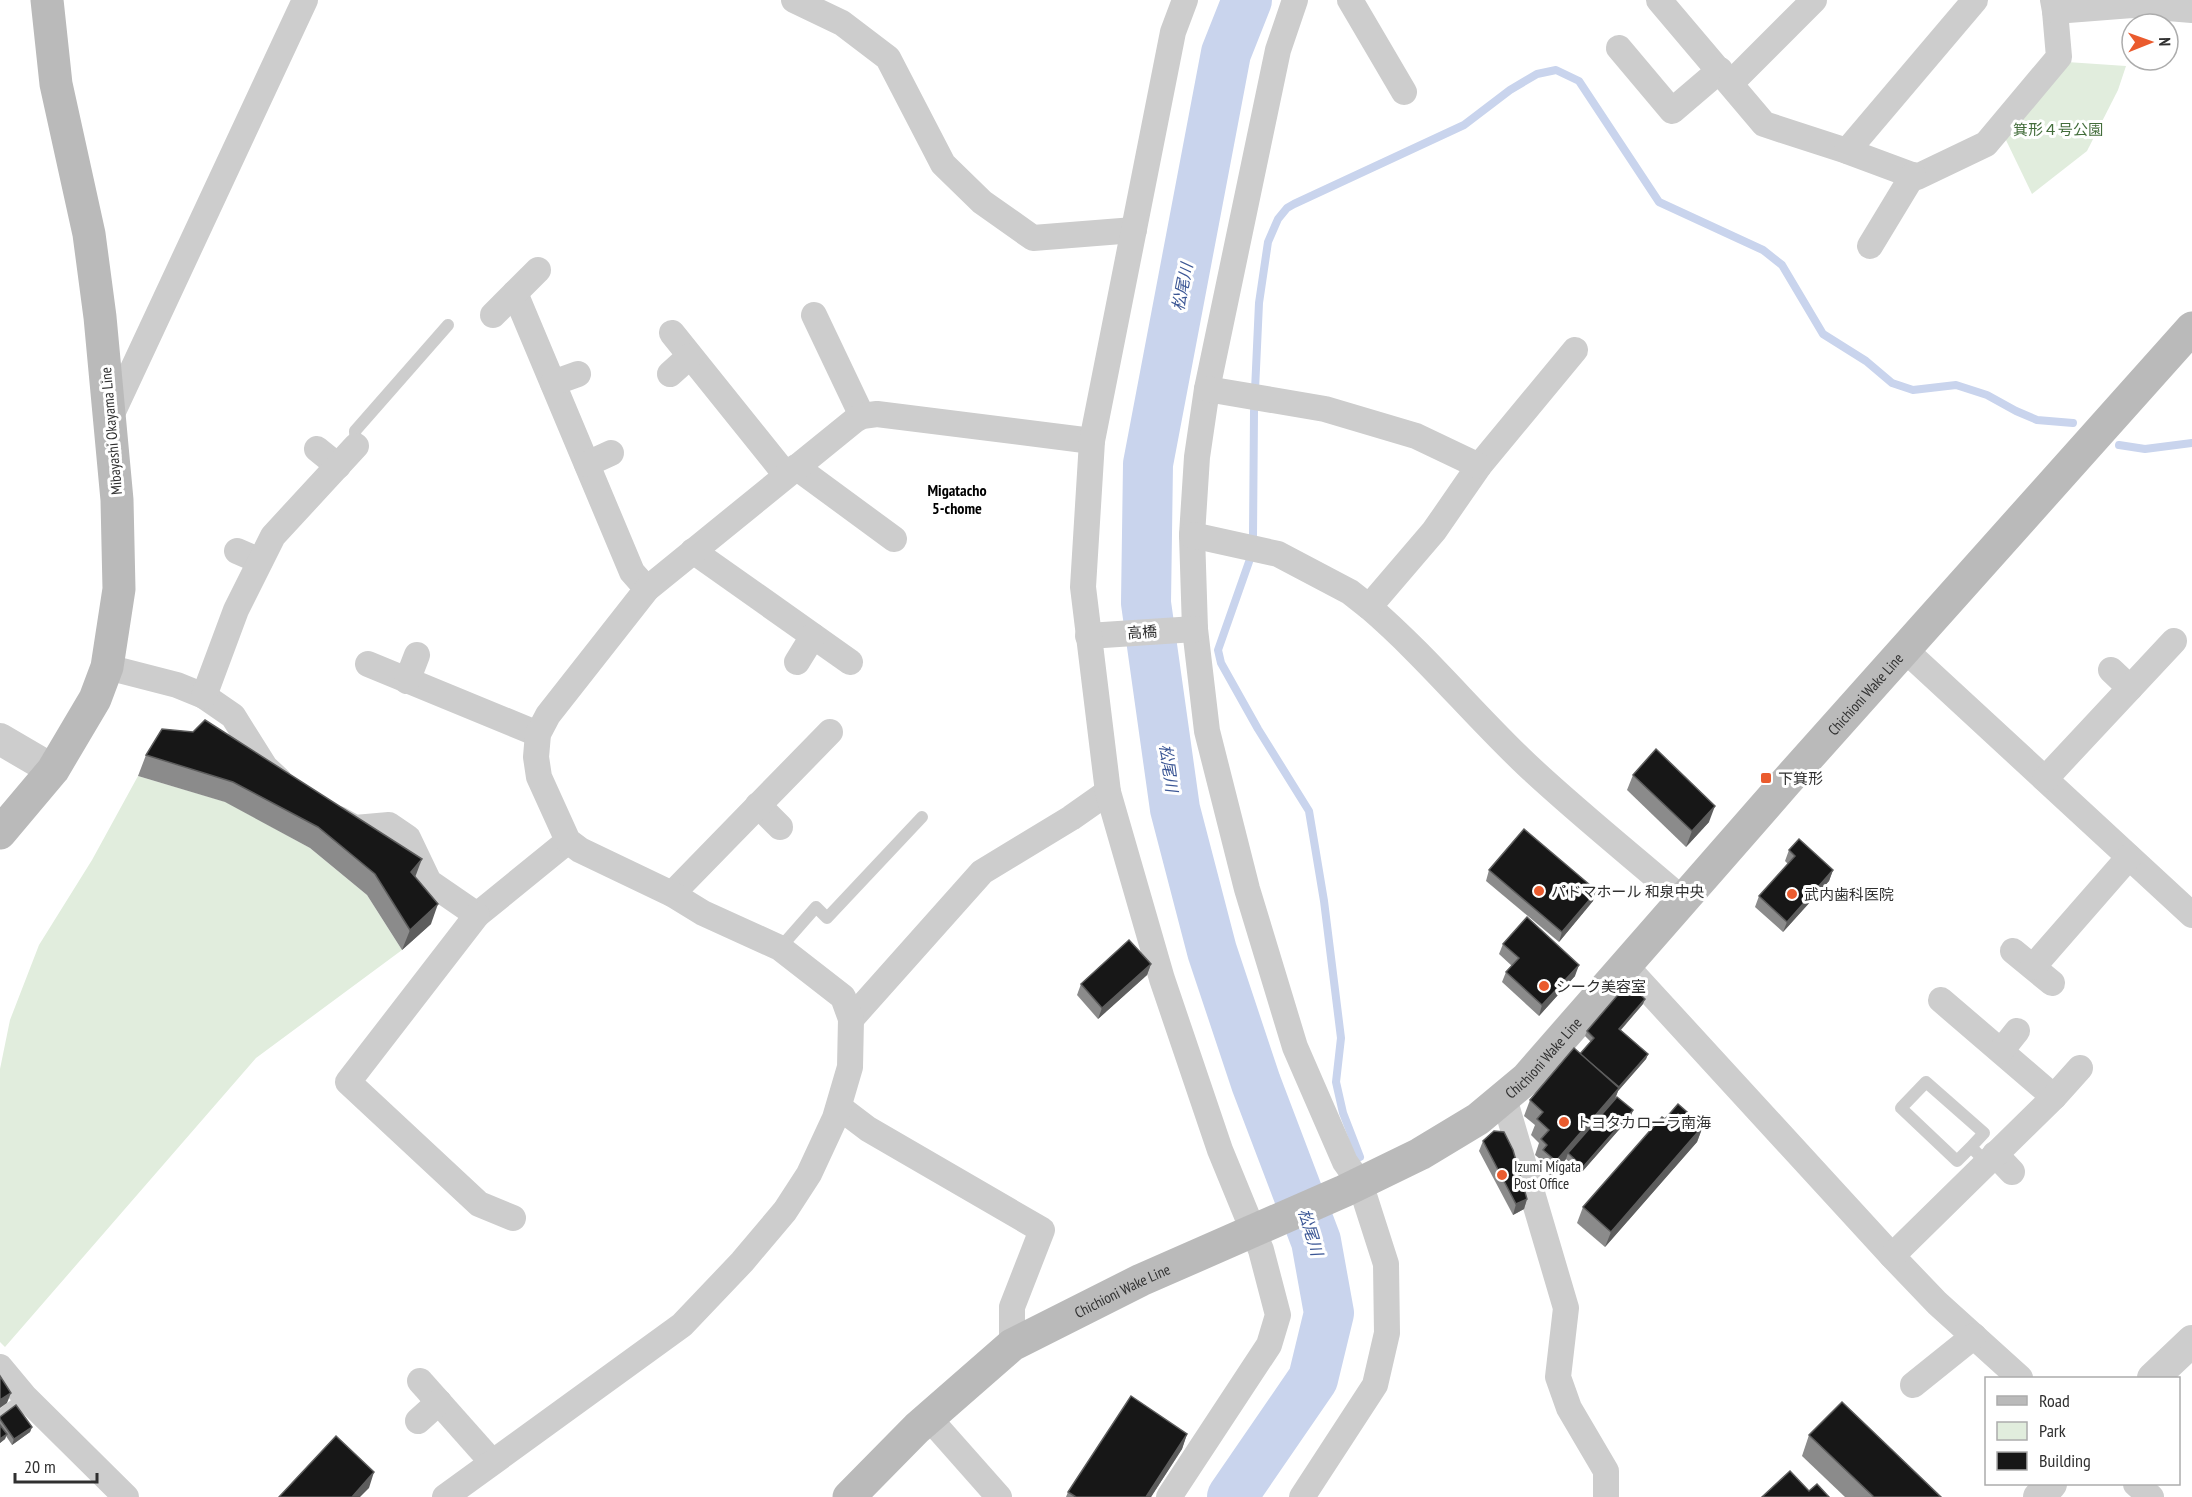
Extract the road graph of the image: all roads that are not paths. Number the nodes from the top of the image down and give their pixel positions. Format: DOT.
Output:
graph roads {
  1 [pos="47,0"];
  2 [pos="305,0"];
  3 [pos="794,0"];
  4 [pos="1173,0"];
  5 [pos="1185,0"];
  6 [pos="1295,0"];
  7 [pos="1350,0"];
  8 [pos="1659,0"];
  9 [pos="1814,0"];
  10 [pos="1975,0"];
  11 [pos="2054,5"];
  12 [pos="2192,10"];
  13 [pos="1173,32"];
  14 [pos="1619,48"];
  15 [pos="1725,77"];
  16 [pos="1404,92"];
  17 [pos="1847,151"];
  18 [pos="1913,175"];
  19 [pos="1134,230"];
  20 [pos="1870,246"];
  21 [pos="538,270"];
  22 [pos="515,293"];
  23 [pos="492,315"];
  24 [pos="814,315"];
  25 [pos="448,325"];
  26 [pos="2192,328"];
  27 [pos="672,333"];
  28 [pos="1575,350"];
  29 [pos="690,356"];
  30 [pos="578,374"];
  31 [pos="670,374"];
  32 [pos="553,384"];
  33 [pos="1207,389"];
  34 [pos="862,416"];
  35 [pos="110,418"];
  36 [pos="1092,441"];
  37 [pos="356,446"];
  38 [pos="317,449"];
  39 [pos="611,453"];
  40 [pos="587,464"];
  41 [pos="338,466"];
  42 [pos="1479,466"];
  43 [pos="791,471"];
  44 [pos="1192,534"];
  45 [pos="894,539"];
  46 [pos="237,551"];
  47 [pos="693,551"];
  48 [pos="260,561"];
  49 [pos="646,589"];
  50 [pos="1369,607"];
  51 [pos="1191,629"];
  52 [pos="1093,635"];
  53 [pos="813,636"];
  54 [pos="2174,641"];
  55 [pos="1905,649"];
  56 [pos="417,655"];
  57 [pos="797,662"];
  58 [pos="850,662"];
  59 [pos="368,664"];
  60 [pos="107,667"];
  61 [pos="2111,670"];
  62 [pos="407,681"];
  63 [pos="2130,688"];
  64 [pos="204,696"];
  65 [pos="830,732"];
  66 [pos="538,734"];
  67 [pos="0,739"];
  68 [pos="53,770"];
  69 [pos="2045,780"];
  70 [pos="1108,792"];
  71 [pos="758,805"];
  72 [pos="922,817"];
  73 [pos="780,827"];
  74 [pos="0,833"];
  75 [pos="568,841"];
  76 [pos="2129,857"];
  77 [pos="672,894"];
  78 [pos="1683,900"];
  79 [pos="477,915"];
  80 [pos="2192,915"];
  81 [pos="780,948"];
  82 [pos="2013,951"];
  83 [pos="1625,965"];
  84 [pos="1941,1000"];
  85 [pos="851,1019"];
  86 [pos="2017,1031"];
  87 [pos="2001,1051"];
  88 [pos="2080,1068"];
  89 [pos="2054,1097"];
  90 [pos="1504,1098"];
  91 [pos="839,1107"];
  92 [pos="1991,1159"];
  93 [pos="1352,1187"];
  94 [pos="513,1218"];
  95 [pos="1259,1228"];
  96 [pos="1892,1256"];
  97 [pos="1974,1336"];
  98 [pos="2192,1341"];
  99 [pos="1012,1345"];
  100 [pos="0,1367"];
  101 [pos="2019,1377"];
  102 [pos="2154,1377"];
  103 [pos="420,1381"];
  104 [pos="1913,1385"];
  105 [pos="25,1397"];
  106 [pos="439,1402"];
  107 [pos="0,1416"];
  108 [pos="929,1418"];
  109 [pos="418,1421"];
  110 [pos="492,1462"];
  111 [pos="2050,1485"];
  112 [pos="2137,1485"];
  113 [pos="126,1497"];
  114 [pos="445,1497"];
  115 [pos="849,1497"];
  116 [pos="999,1497"];
  117 [pos="1169,1497"];
  118 [pos="1302,1497"];
  119 [pos="1606,1497"];
  120 [pos="2039,1497"];
  121 [pos="2151,1497"];
  1 -- 35 [label="main road, Mibayashi Okayama Line"];
  2 -- 35 [label="street"];
  3 -- 19 [label="street"];
  4 -- 13 [label="lane"];
  5 -- 13 [label="street"];
  6 -- 33 [label="street"];
  7 -- 16 [label="street"];
  8 -- 15 [label="street"];
  9 -- 15 [label="street"];
  10 -- 17 [label="street"];
  11 -- 12 [label="street"];
  11 -- 18 [label="street"];
  13 -- 19 [label="street"];
  14 -- 15 [label="street"];
  15 -- 17 [label="street"];
  17 -- 18 [label="street"];
  18 -- 20 [label="street"];
  19 -- 36 [label="street"];
  21 -- 22 [label="street"];
  22 -- 23 [label="street"];
  22 -- 32 [label="street"];
  24 -- 34 [label="street"];
  25 -- 37 [label="lane"];
  26 -- 55 [label="main road, Chichioni Wake Line"];
  27 -- 29 [label="street"];
  28 -- 42 [label="street"];
  29 -- 31 [label="street"];
  29 -- 43 [label="street"];
  30 -- 32 [label="street"];
  32 -- 40 [label="street"];
  33 -- 42 [label="street"];
  33 -- 44 [label="street"];
  34 -- 36 [label="street"];
  34 -- 43 [label="street"];
  35 -- 60 [label="main road, Mibayashi Okayama Line"];
  36 -- 52 [label="street"];
  37 -- 41 [label="street"];
  38 -- 41 [label="street"];
  39 -- 40 [label="street"];
  40 -- 49 [label="street"];
  41 -- 48 [label="street"];
  42 -- 50 [label="street"];
  43 -- 45 [label="street"];
  43 -- 47 [label="street"];
  44 -- 50 [label="street"];
  44 -- 51 [label="street"];
  46 -- 48 [label="street"];
  47 -- 49 [label="street"];
  47 -- 53 [label="street"];
  48 -- 64 [label="street"];
  49 -- 66 [label="street"];
  50 -- 78 [label="street"];
  51 -- 52 [label="street, 高橋"];
  51 -- 93 [label="street"];
  52 -- 70 [label="street"];
  53 -- 57 [label="street"];
  53 -- 58 [label="street"];
  54 -- 63 [label="street"];
  55 -- 69 [label="street"];
  55 -- 78 [label="main road, Chichioni Wake Line"];
  56 -- 62 [label="street"];
  59 -- 62 [label="street"];
  60 -- 64 [label="street"];
  60 -- 68 [label="main road, Mibayashi Okayama Line"];
  61 -- 63 [label="street"];
  62 -- 66 [label="street"];
  63 -- 69 [label="street"];
  64 -- 79 [label="street"];
  65 -- 71 [label="street"];
  66 -- 75 [label="street"];
  67 -- 68 [label="street"];
  68 -- 74 [label="main road, Mibayashi Okayama Line"];
  69 -- 76 [label="street"];
  70 -- 85 [label="street"];
  70 -- 95 [label="street"];
  71 -- 73 [label="street"];
  71 -- 77 [label="street"];
  72 -- 81 [label="lane"];
  75 -- 77 [label="street"];
  75 -- 79 [label="street"];
  76 -- 80 [label="street"];
  76 -- 82 [label="street"];
  77 -- 81 [label="street"];
  78 -- 83 [label="main road, Chichioni Wake Line"];
  79 -- 94 [label="street"];
  81 -- 85 [label="street"];
  83 -- 90 [label="main road, Chichioni Wake Line"];
  83 -- 96 [label="street"];
  84 -- 87 [label="street"];
  85 -- 91 [label="street"];
  86 -- 87 [label="street"];
  87 -- 89 [label="street"];
  88 -- 89 [label="street"];
  89 -- 92 [label="street"];
  90 -- 93 [label="main road, Chichioni Wake Line"];
  90 -- 119 [label="street"];
  91 -- 99 [label="street"];
  91 -- 110 [label="street"];
  92 -- 92 [label="lane"];
  92 -- 96 [label="street"];
  93 -- 95 [label="main road, Chichioni Wake Line"];
  93 -- 118 [label="street"];
  95 -- 99 [label="main road, Chichioni Wake Line"];
  95 -- 117 [label="street"];
  96 -- 97 [label="street"];
  97 -- 101 [label="street"];
  97 -- 104 [label="street"];
  98 -- 102 [label="street"];
  99 -- 108 [label="main road, Chichioni Wake Line"];
  100 -- 105 [label="street"];
  103 -- 106 [label="street"];
  105 -- 107 [label="lane"];
  105 -- 113 [label="street"];
  106 -- 109 [label="street"];
  106 -- 110 [label="street"];
  108 -- 115 [label="main road, Chichioni Wake Line"];
  108 -- 116 [label="street"];
  110 -- 114 [label="street"];
  111 -- 120 [label="street"];
  112 -- 121 [label="street"];
}
